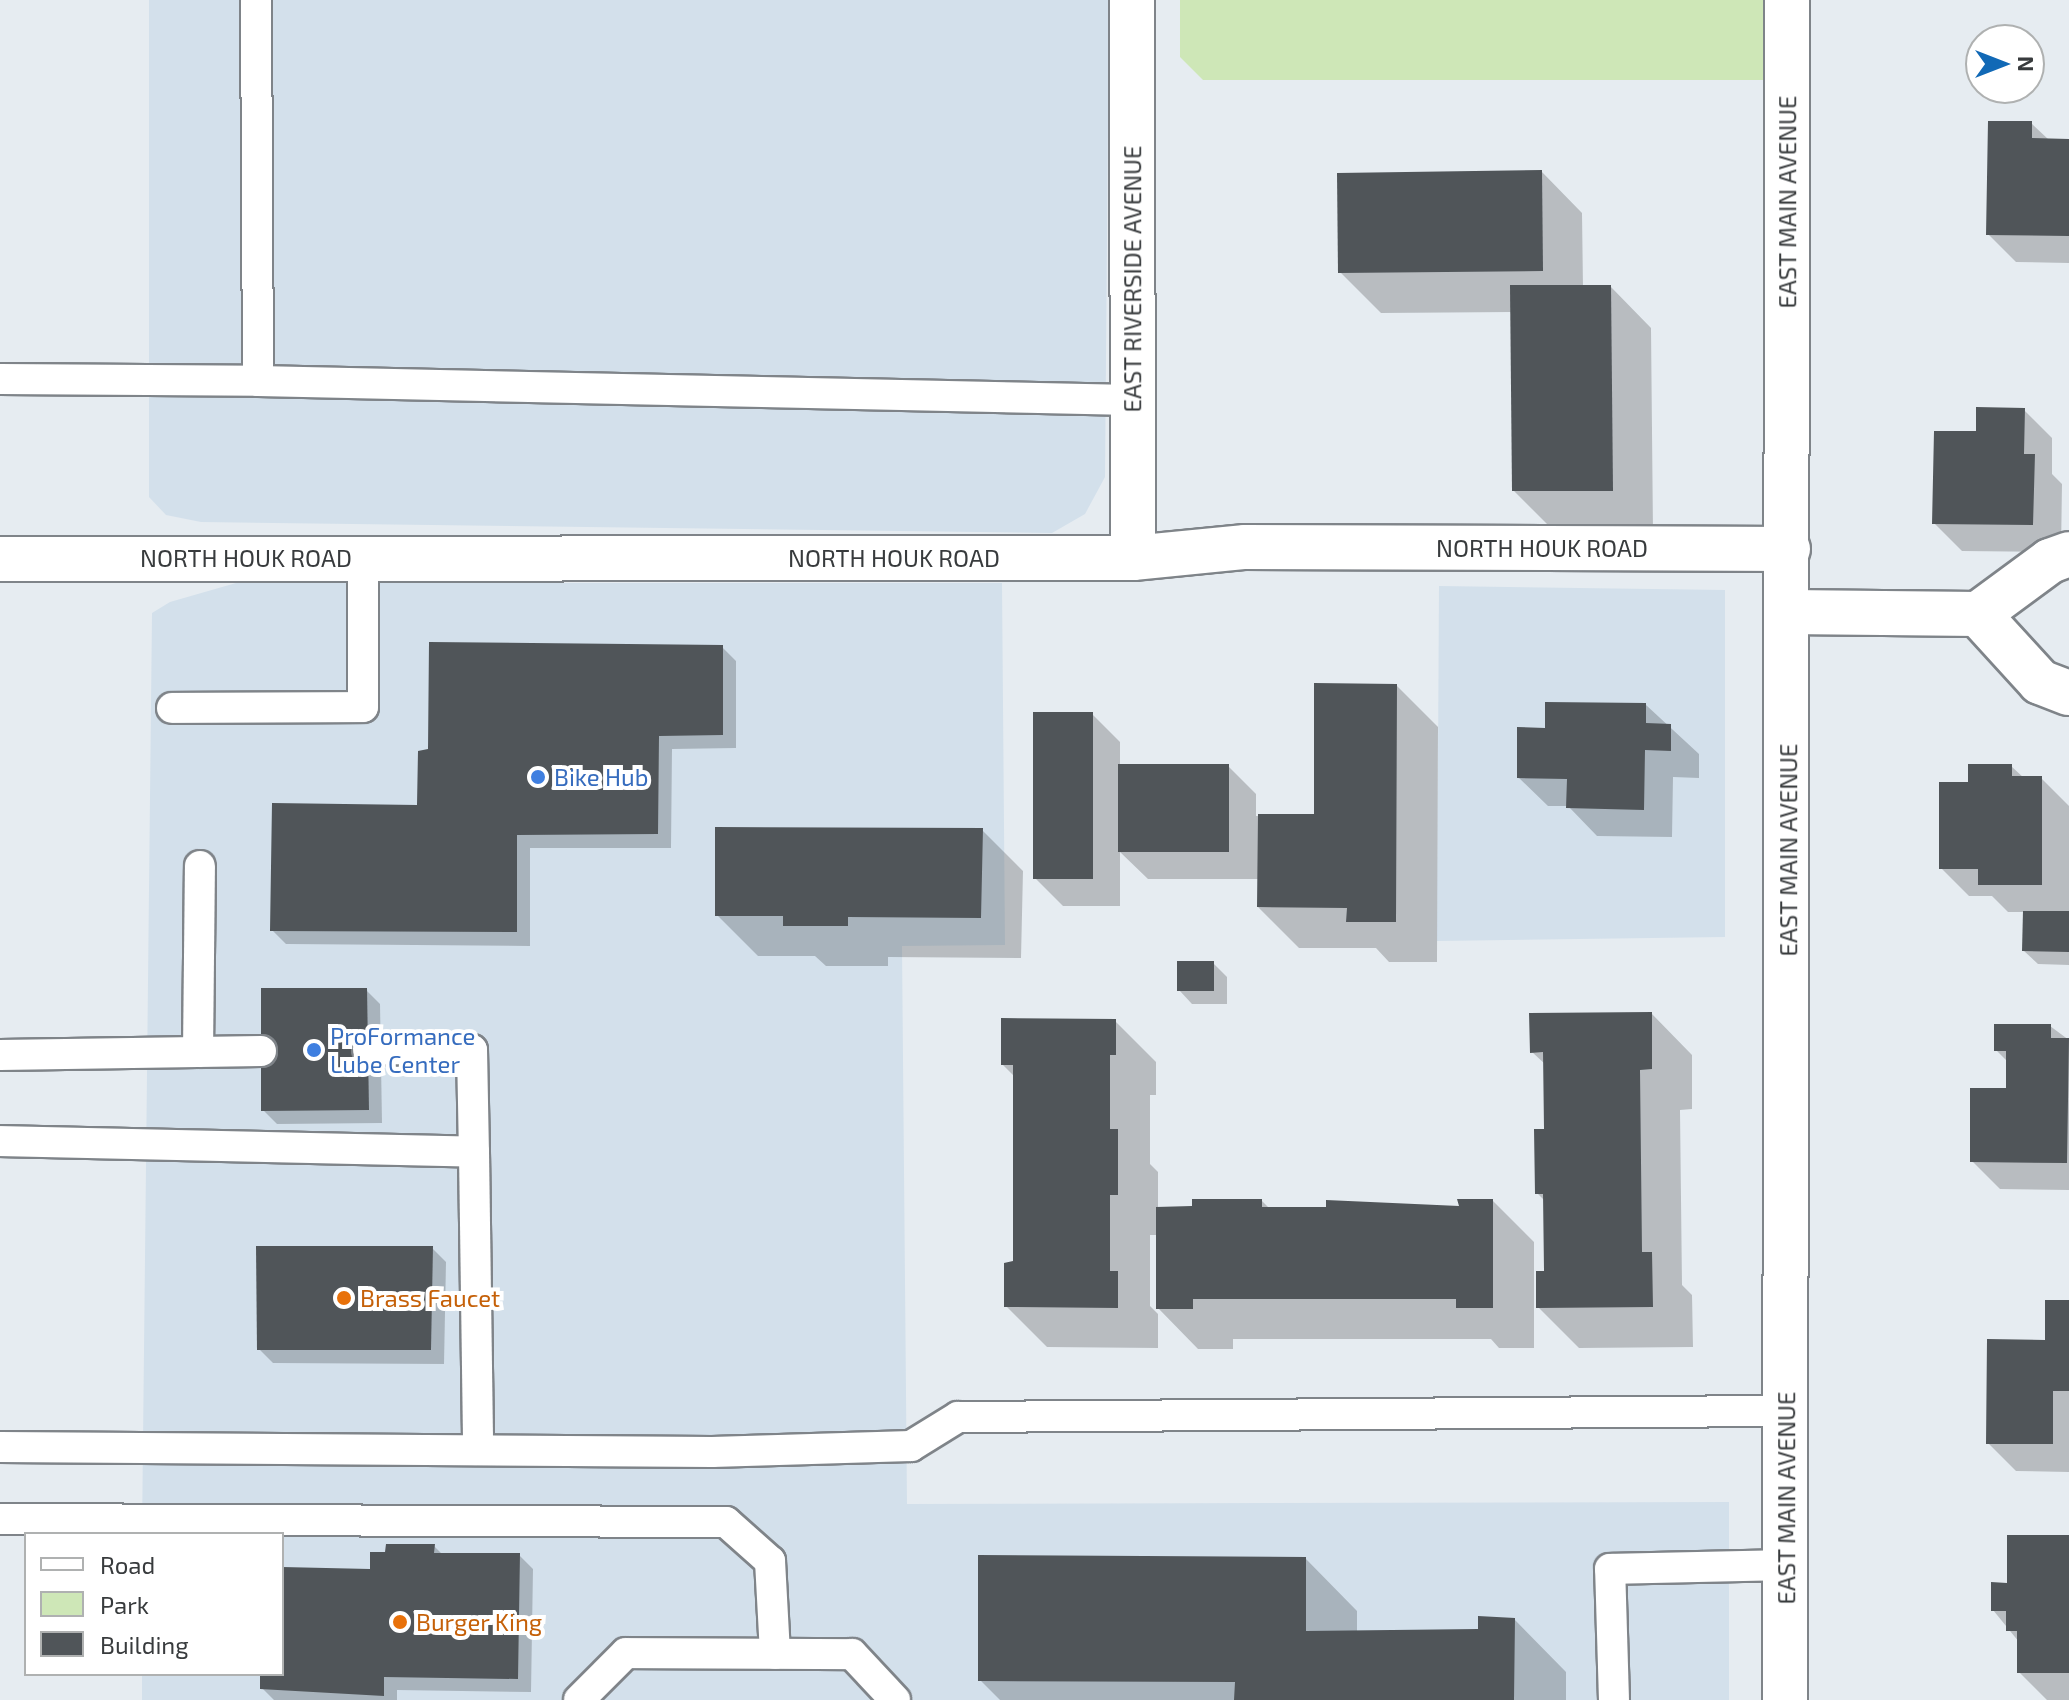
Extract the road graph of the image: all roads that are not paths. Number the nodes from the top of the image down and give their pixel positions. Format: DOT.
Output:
graph roads {
  1 [pos="256,0"];
  2 [pos="1132,0"];
  3 [pos="1787,0"];
  4 [pos="0,379"];
  5 [pos="258,381"];
  6 [pos="1132,400"];
  7 [pos="1788,549"];
  8 [pos="2069,554"];
  9 [pos="363,558"];
  10 [pos="1133,558"];
  11 [pos="0,559"];
  12 [pos="1788,612"];
  13 [pos="1978,614"];
  14 [pos="2069,693"];
  15 [pos="172,708"];
  16 [pos="200,866"];
  17 [pos="368,1049"];
  18 [pos="261,1051"];
  19 [pos="198,1052"];
  20 [pos="0,1055"];
  21 [pos="0,1141"];
  22 [pos="474,1152"];
  23 [pos="1786,1411"];
  24 [pos="0,1447"];
  25 [pos="478,1450"];
  26 [pos="0,1519"];
  27 [pos="1785,1565"];
  28 [pos="775,1654"];
  29 [pos="579,1700"];
  30 [pos="895,1700"];
  31 [pos="1614,1700"];
  32 [pos="1785,1700"];
  1 -- 5 [label="lane"];
  2 -- 6 [label="street, EAST RIVERSIDE AVENUE"];
  3 -- 7 [label="street, EAST MAIN AVENUE"];
  4 -- 5 [label="lane"];
  5 -- 6 [label="lane"];
  6 -- 10 [label="street, EAST RIVERSIDE AVENUE"];
  7 -- 10 [label="street, NORTH HOUK ROAD"];
  7 -- 12 [label="street, EAST MAIN AVENUE"];
  8 -- 13 [label="street"];
  9 -- 10 [label="street, NORTH HOUK ROAD"];
  9 -- 11 [label="street, NORTH HOUK ROAD"];
  9 -- 15 [label="lane"];
  12 -- 13 [label="street"];
  12 -- 23 [label="street, EAST MAIN AVENUE"];
  13 -- 14 [label="street"];
  16 -- 19 [label="lane"];
  17 -- 22 [label="lane"];
  18 -- 19 [label="lane"];
  19 -- 20 [label="lane"];
  21 -- 22 [label="lane"];
  22 -- 25 [label="lane"];
  23 -- 25 [label="lane"];
  23 -- 27 [label="street, EAST MAIN AVENUE"];
  24 -- 25 [label="lane"];
  26 -- 28 [label="lane"];
  27 -- 31 [label="lane"];
  27 -- 32 [label="street, EAST MAIN AVENUE"];
  28 -- 29 [label="lane"];
  28 -- 30 [label="lane"];
}
